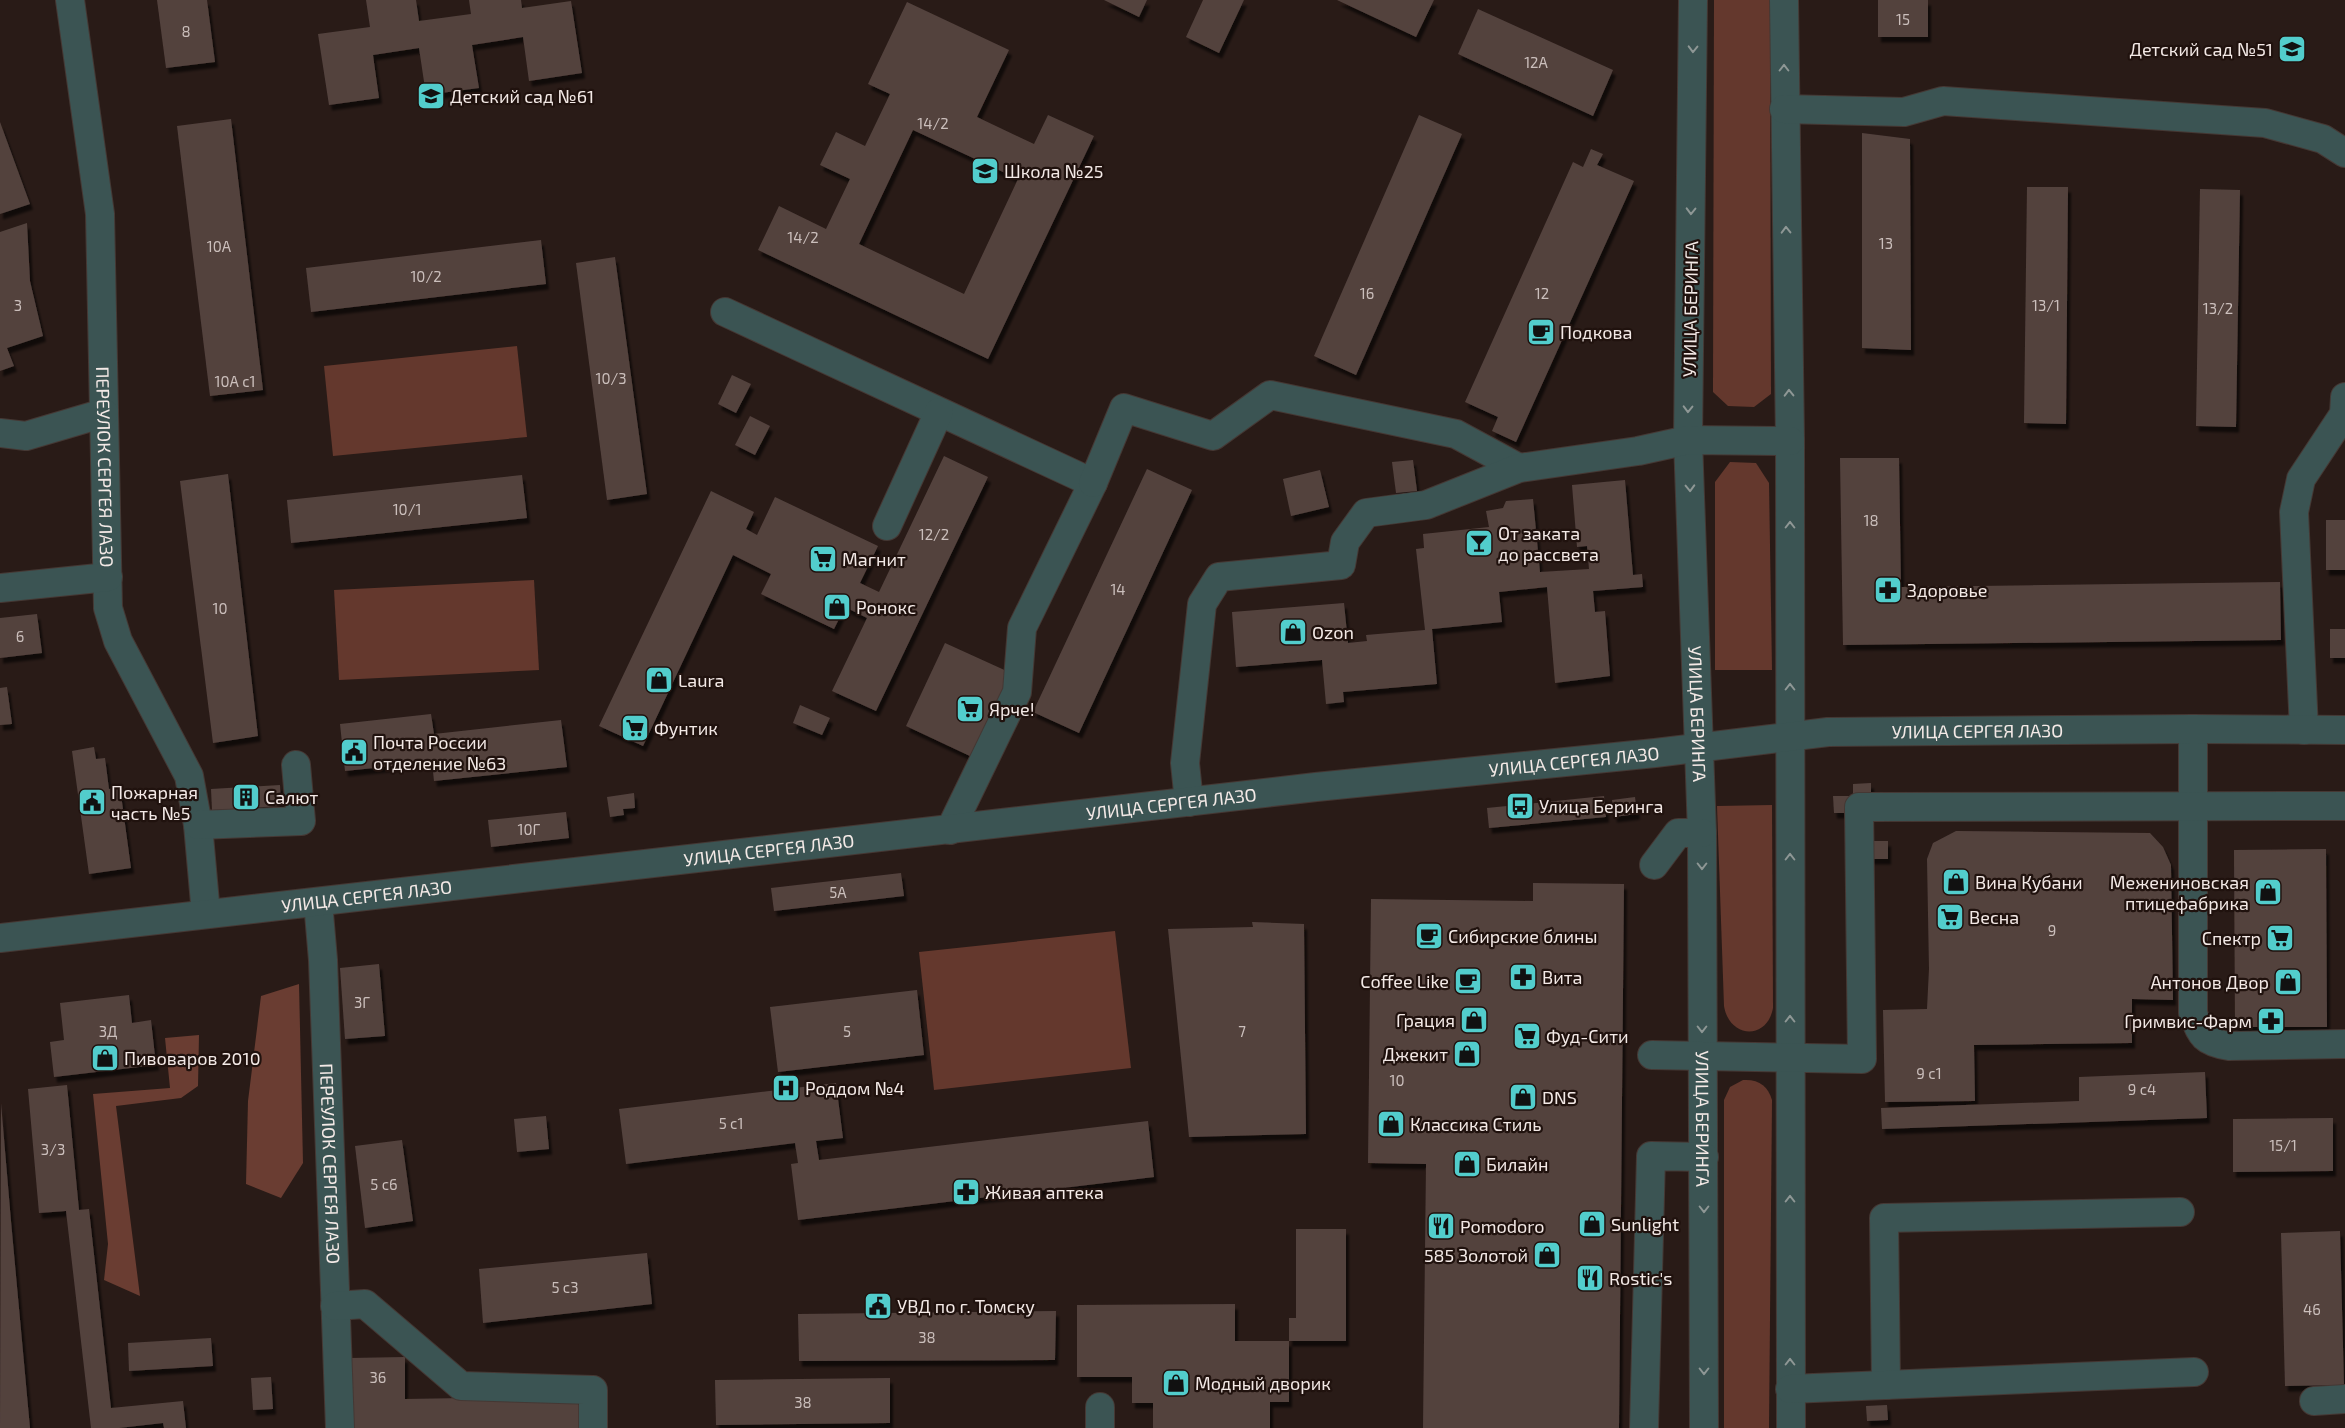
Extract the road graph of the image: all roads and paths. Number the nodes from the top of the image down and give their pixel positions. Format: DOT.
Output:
graph roads {
  1 [pos="70,0"];
  2 [pos="1693,0"];
  3 [pos="1784,0"];
  4 [pos="1784,109"];
  5 [pos="2345,153"];
  6 [pos="725,312"];
  7 [pos="2345,397"];
  8 [pos="940,412"];
  9 [pos="104,413"];
  10 [pos="0,433"];
  11 [pos="1688,440"];
  12 [pos="1790,442"];
  13 [pos="1519,468"];
  14 [pos="1093,483"];
  15 [pos="887,526"];
  16 [pos="108,576"];
  17 [pos="0,588"];
  18 [pos="2193,729"];
  19 [pos="2304,730"];
  20 [pos="2345,730"];
  21 [pos="1790,736"];
  22 [pos="1698,748"];
  23 [pos="296,765"];
  24 [pos="1189,802"];
  25 [pos="2193,805"];
  26 [pos="2345,806"];
  27 [pos="198,825"];
  28 [pos="950,830"];
  29 [pos="1702,833"];
  30 [pos="1654,865"];
  31 [pos="318,902"];
  32 [pos="206,914"];
  33 [pos="0,938"];
  34 [pos="2345,1044"];
  35 [pos="1652,1055"];
  36 [pos="1702,1056"];
  37 [pos="1790,1057"];
  38 [pos="1704,1157"];
  39 [pos="2180,1212"];
  40 [pos="335,1306"];
  41 [pos="2194,1372"];
  42 [pos="1886,1385"];
  43 [pos="1790,1389"];
  44 [pos="2345,1399"];
  45 [pos="2314,1401"];
  46 [pos="340,1428"];
  47 [pos="593,1428"];
  48 [pos="1644,1428"];
  49 [pos="1704,1428"];
  50 [pos="1790,1428"];
  1 -- 9 [label="street, ПЕРЕУЛОК СЕРГЕЯ ЛАЗО"];
  2 -- 11 [label="street, УЛИЦА БЕРИНГА, one-way"];
  4 -- 3 [label="street, one-way"];
  4 -- 5 [label="street"];
  12 -- 4 [label="street, one-way"];
  6 -- 8 [label="street"];
  7 -- 19 [label="street"];
  8 -- 14 [label="street"];
  8 -- 15 [label="street"];
  9 -- 10 [label="street"];
  9 -- 16 [label="street, ПЕРЕУЛОК СЕРГЕЯ ЛАЗО"];
  11 -- 12 [label="street"];
  11 -- 13 [label="street"];
  11 -- 22 [label="street, УЛИЦА БЕРИНГА, one-way"];
  21 -- 12 [label="street, one-way"];
  13 -- 14 [label="street"];
  13 -- 24 [label="street"];
  14 -- 28 [label="street"];
  16 -- 17 [label="street"];
  16 -- 27 [label="street, ПЕРЕУЛОК СЕРГЕЯ ЛАЗО"];
  18 -- 19 [label="street, УЛИЦА СЕРГЕЯ ЛАЗО"];
  18 -- 21 [label="street, УЛИЦА СЕРГЕЯ ЛАЗО"];
  18 -- 25 [label="street"];
  19 -- 20 [label="street, УЛИЦА СЕРГЕЯ ЛАЗО"];
  21 -- 22 [label="street, УЛИЦА СЕРГЕЯ ЛАЗО"];
  37 -- 21 [label="street, one-way"];
  22 -- 24 [label="street, УЛИЦА СЕРГЕЯ ЛАЗО"];
  22 -- 29 [label="street, УЛИЦА БЕРИНГА"];
  23 -- 27 [label="street"];
  24 -- 28 [label="street, УЛИЦА СЕРГЕЯ ЛАЗО"];
  25 -- 26 [label="street"];
  25 -- 34 [label="street"];
  25 -- 37 [label="street"];
  27 -- 32 [label="street, ПЕРЕУЛОК СЕРГЕЯ ЛАЗО"];
  28 -- 31 [label="street, УЛИЦА СЕРГЕЯ ЛАЗО"];
  29 -- 30 [label="street"];
  29 -- 36 [label="street, УЛИЦА БЕРИНГА, one-way"];
  31 -- 32 [label="street, УЛИЦА СЕРГЕЯ ЛАЗО"];
  31 -- 40 [label="street, ПЕРЕУЛОК СЕРГЕЯ ЛАЗО"];
  32 -- 33 [label="street, УЛИЦА СЕРГЕЯ ЛАЗО"];
  35 -- 36 [label="street"];
  36 -- 37 [label="street"];
  36 -- 38 [label="street, УЛИЦА БЕРИНГА"];
  43 -- 37 [label="street, one-way"];
  38 -- 48 [label="street"];
  38 -- 49 [label="street, УЛИЦА БЕРИНГА, one-way"];
  39 -- 42 [label="street"];
  40 -- 46 [label="street, ПЕРЕУЛОК СЕРГЕЯ ЛАЗО"];
  40 -- 47 [label="street"];
  41 -- 42 [label="street"];
  42 -- 43 [label="street"];
  43 -- 50 [label="street"];
  44 -- 45 [label="street"];
}
